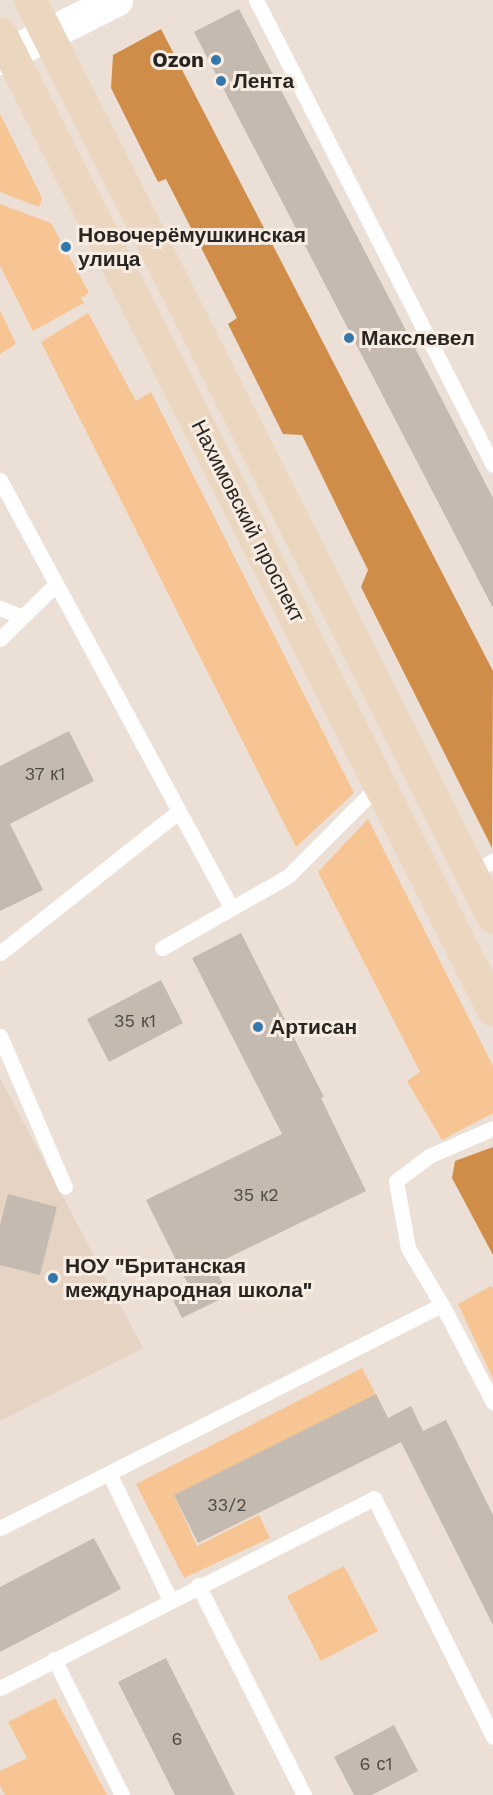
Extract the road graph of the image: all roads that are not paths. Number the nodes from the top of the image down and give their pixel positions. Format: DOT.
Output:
graph roads {
  1 [pos="30,0"];
  2 [pos="116,0"];
  3 [pos="256,0"];
  4 [pos="47,34"];
  5 [pos="3,48"];
  6 [pos="493,465"];
  7 [pos="0,480"];
  8 [pos="55,585"];
  9 [pos="0,608"];
  10 [pos="22,618"];
  11 [pos="0,639"];
  12 [pos="380,784"];
  13 [pos="178,812"];
  14 [pos="482,867"];
  15 [pos="230,906"];
  16 [pos="493,917"];
  17 [pos="162,948"];
  18 [pos="0,954"];
  19 [pos="493,1010"];
  20 [pos="0,1036"];
  21 [pos="493,1128"];
  22 [pos="65,1187"];
  23 [pos="442,1305"];
  24 [pos="493,1402"];
  25 [pos="109,1473"];
  26 [pos="0,1528"];
  27 [pos="198,1585"];
  28 [pos="170,1600"];
  29 [pos="54,1659"];
  30 [pos="0,1688"];
  31 [pos="493,1737"];
  32 [pos="122,1795"];
  33 [pos="304,1795"];
  1 -- 4 [label="main road, Нахимовский проспект"];
  2 -- 4 [label="street"];
  3 -- 6 [label="lane"];
  4 -- 5 [label="street"];
  4 -- 14 [label="main road, Нахимовский проспект"];
  5 -- 12 [label="main road, Нахимовский проспект"];
  7 -- 8 [label="lane"];
  8 -- 10 [label="lane"];
  8 -- 13 [label="lane"];
  9 -- 10 [label="lane"];
  10 -- 11 [label="lane"];
  12 -- 15 [label="lane"];
  12 -- 19 [label="main road, Нахимовский проспект"];
  13 -- 15 [label="lane"];
  13 -- 18 [label="lane"];
  14 -- 16 [label="main road, Нахимовский проспект"];
  15 -- 17 [label="lane"];
  20 -- 22 [label="lane"];
  21 -- 23 [label="lane"];
  23 -- 24 [label="lane"];
  23 -- 25 [label="lane"];
  25 -- 26 [label="lane"];
  25 -- 28 [label="lane"];
  27 -- 28 [label="lane"];
  27 -- 31 [label="lane"];
  27 -- 33 [label="lane"];
  28 -- 29 [label="lane"];
  29 -- 30 [label="lane"];
  29 -- 32 [label="lane"];
}
